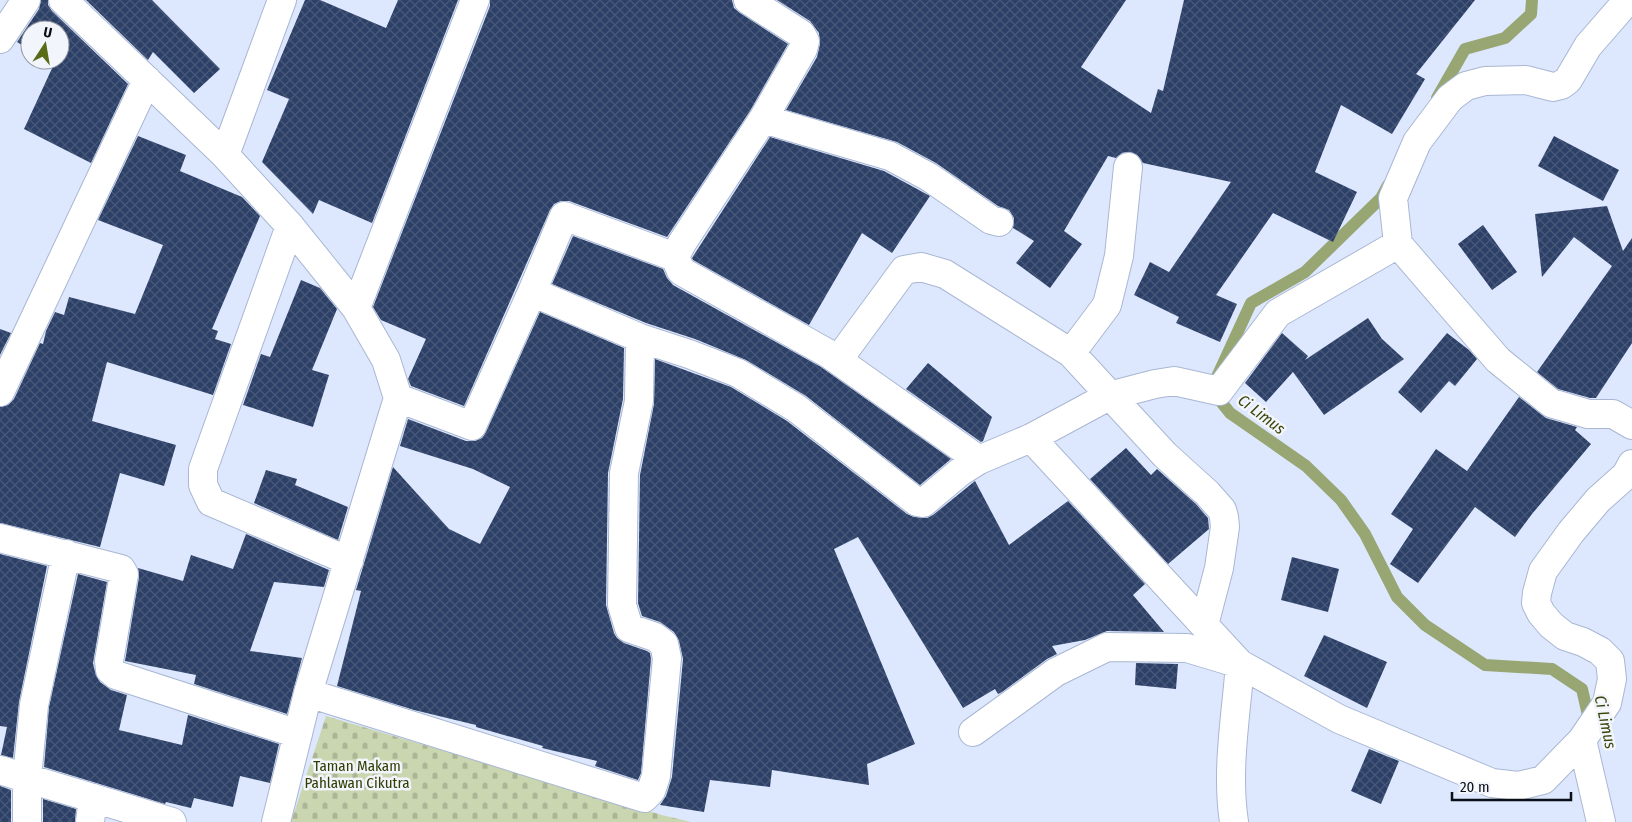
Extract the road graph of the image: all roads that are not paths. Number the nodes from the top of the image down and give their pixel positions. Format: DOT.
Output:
graph roads {
  1 [pos="26,0"];
  2 [pos="63,0"];
  3 [pos="282,0"];
  4 [pos="475,0"];
  5 [pos="748,0"];
  6 [pos="1628,0"];
  7 [pos="0,39"];
  8 [pos="147,80"];
  9 [pos="763,119"];
  10 [pos="225,156"];
  11 [pos="1128,167"];
  12 [pos="999,222"];
  13 [pos="290,226"];
  14 [pos="1398,244"];
  15 [pos="675,257"];
  16 [pos="532,292"];
  17 [pos="356,308"];
  18 [pos="640,338"];
  19 [pos="1071,353"];
  20 [pos="838,360"];
  21 [pos="0,392"];
  22 [pos="1109,396"];
  23 [pos="398,398"];
  24 [pos="1632,425"];
  25 [pos="1031,438"];
  26 [pos="979,460"];
  27 [pos="1632,464"];
  28 [pos="0,538"];
  29 [pos="66,554"];
  30 [pos="349,561"];
  31 [pos="1204,625"];
  32 [pos="1240,664"];
  33 [pos="308,693"];
  34 [pos="973,732"];
  35 [pos="298,734"];
  36 [pos="1582,740"];
  37 [pos="0,770"];
  38 [pos="27,778"];
  39 [pos="92,810"];
  40 [pos="27,822"];
  41 [pos="172,822"];
  42 [pos="276,822"];
  43 [pos="1234,822"];
  44 [pos="1601,822"];
  1 -- 7 [label="street"];
  2 -- 8 [label="street"];
  3 -- 10 [label="street"];
  4 -- 17 [label="street"];
  5 -- 9 [label="street"];
  6 -- 14 [label="street"];
  8 -- 10 [label="street"];
  8 -- 21 [label="street"];
  9 -- 12 [label="street"];
  9 -- 15 [label="street"];
  10 -- 13 [label="street"];
  11 -- 19 [label="street"];
  13 -- 17 [label="street"];
  13 -- 30 [label="street"];
  14 -- 22 [label="street"];
  14 -- 24 [label="street"];
  15 -- 16 [label="street"];
  15 -- 20 [label="street"];
  16 -- 18 [label="street"];
  16 -- 23 [label="street"];
  17 -- 23 [label="street"];
  18 -- 26 [label="street"];
  18 -- 33 [label="street"];
  19 -- 20 [label="street"];
  19 -- 22 [label="street"];
  20 -- 26 [label="street"];
  22 -- 25 [label="street"];
  22 -- 31 [label="street"];
  23 -- 30 [label="street"];
  25 -- 26 [label="street"];
  25 -- 31 [label="street"];
  27 -- 36 [label="street"];
  28 -- 29 [label="street"];
  29 -- 35 [label="street"];
  29 -- 38 [label="street"];
  30 -- 33 [label="street"];
  31 -- 32 [label="street"];
  32 -- 34 [label="street"];
  32 -- 36 [label="street"];
  32 -- 43 [label="street"];
  33 -- 35 [label="street"];
  35 -- 42 [label="street"];
  36 -- 44 [label="street"];
  37 -- 38 [label="street"];
  38 -- 39 [label="street"];
  38 -- 40 [label="street"];
  39 -- 41 [label="street"];
}
